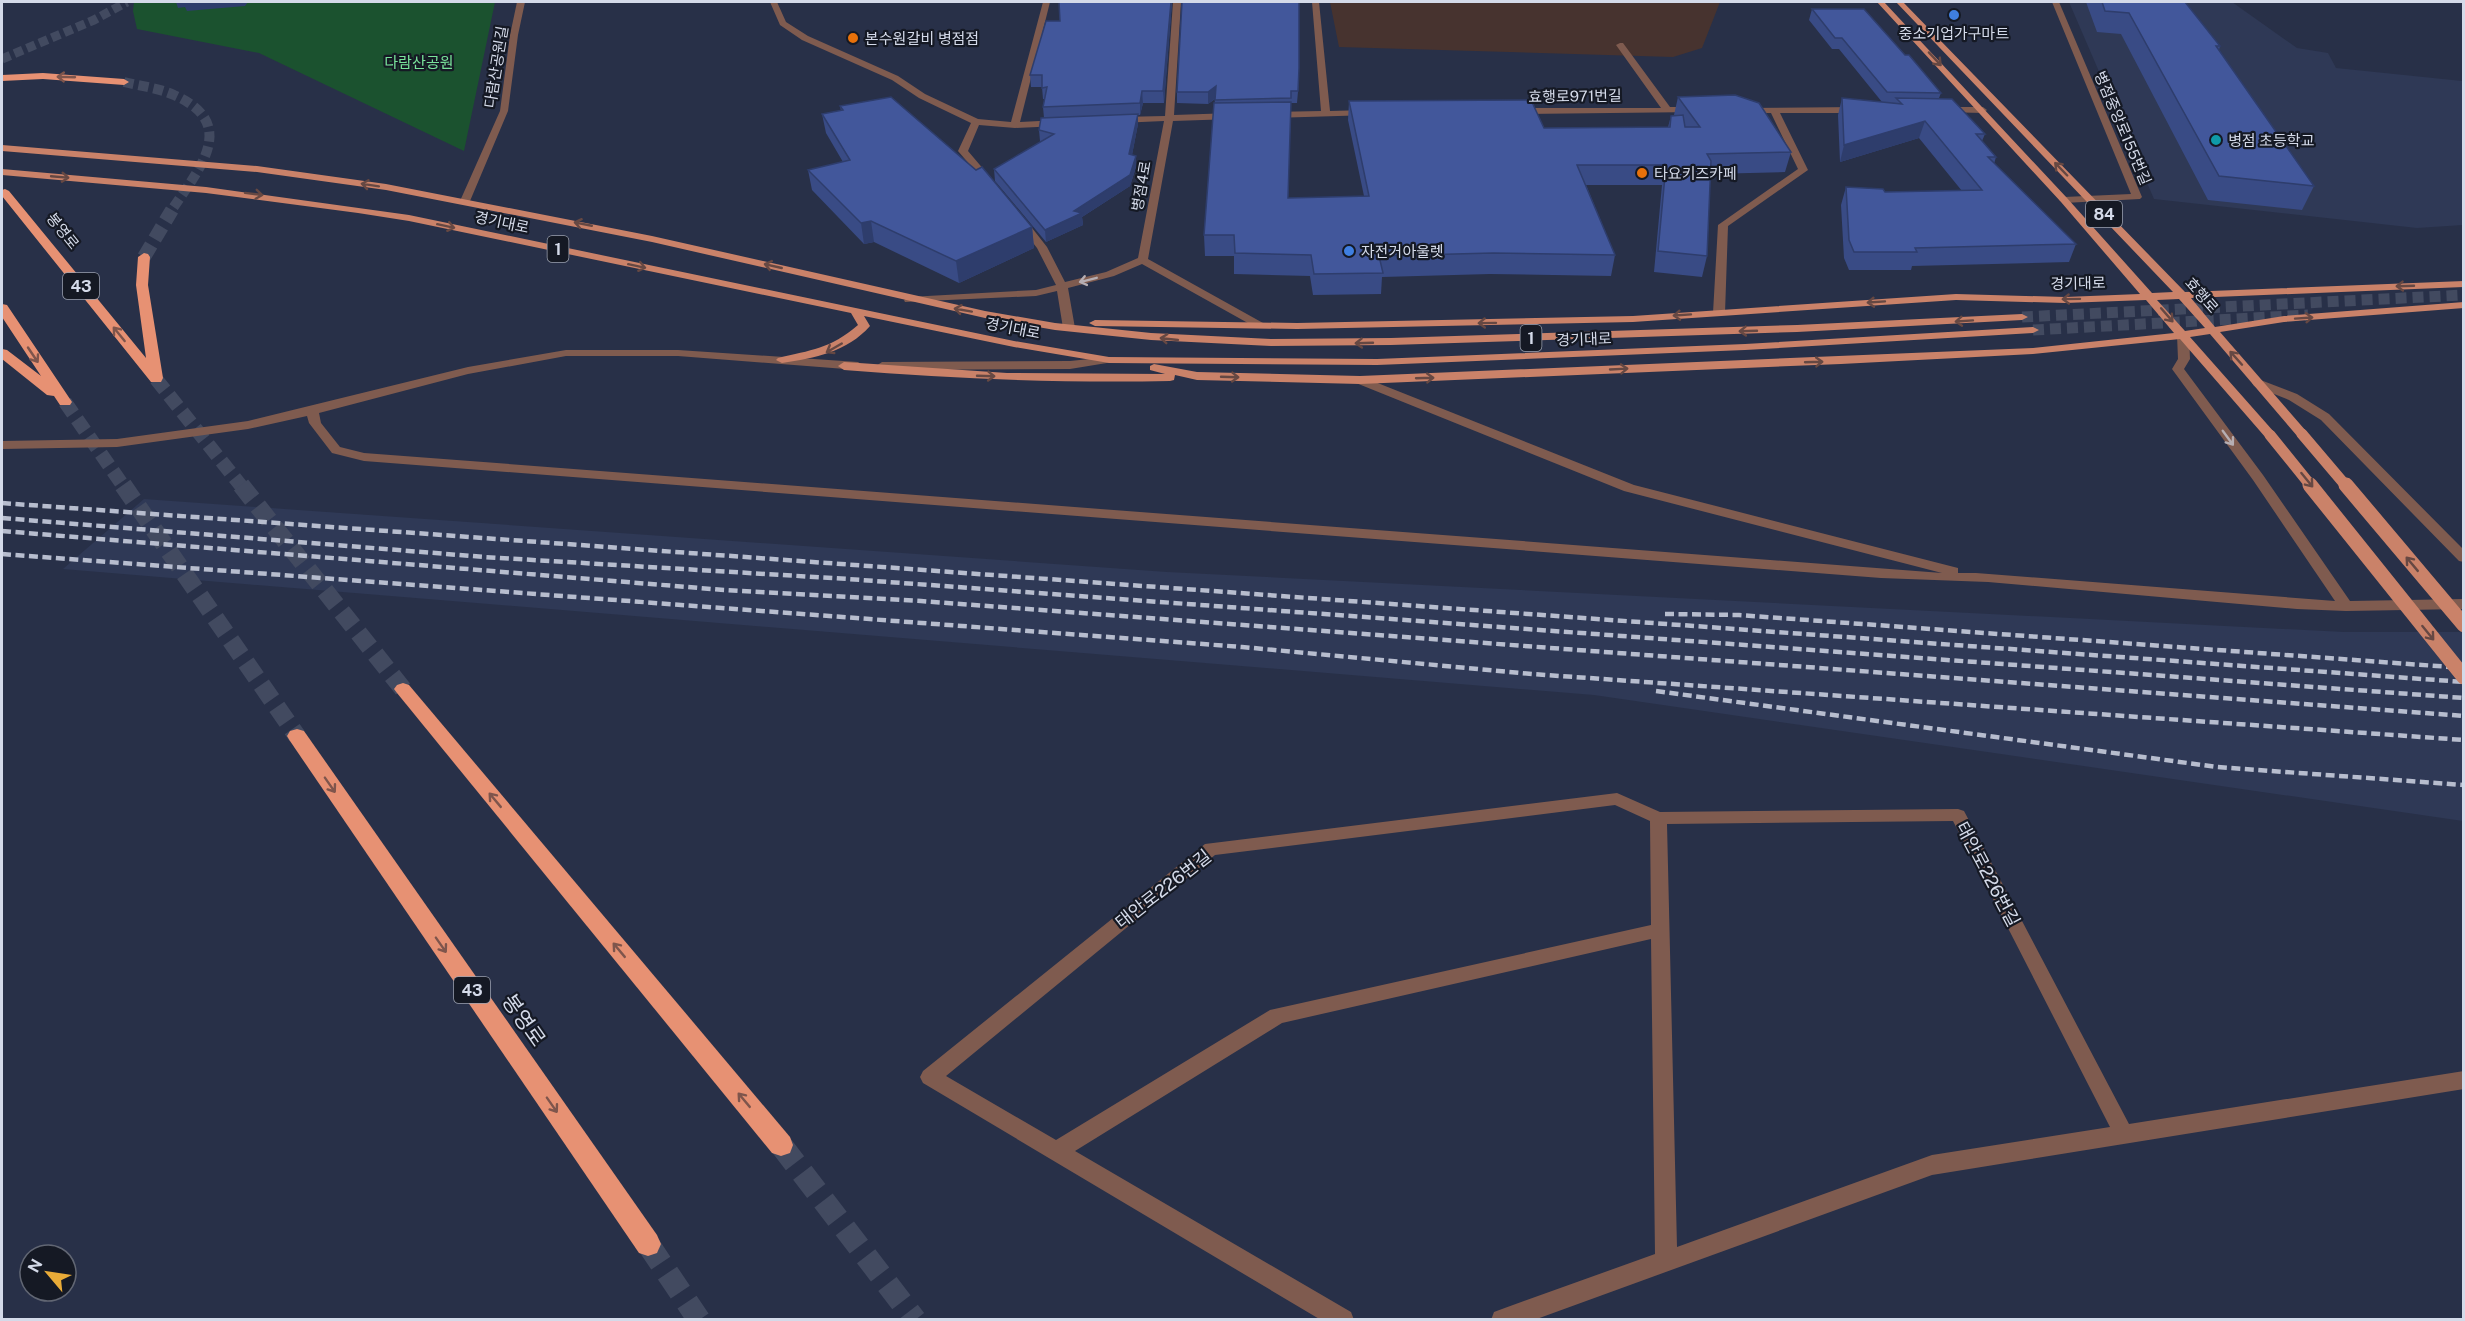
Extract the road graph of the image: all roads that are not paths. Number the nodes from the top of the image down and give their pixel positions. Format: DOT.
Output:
graph roads {
  1 [pos="521,2"];
  2 [pos="774,2"];
  3 [pos="1047,2"];
  4 [pos="1177,2"];
  5 [pos="1315,2"];
  6 [pos="1880,2"];
  7 [pos="1899,2"];
  8 [pos="2055,2"];
  9 [pos="1620,45"];
  10 [pos="2,78"];
  11 [pos="124,82"];
  12 [pos="1667,110"];
  13 [pos="1703,110"];
  14 [pos="1727,110"];
  15 [pos="1774,110"];
  16 [pos="1867,110"];
  17 [pos="1936,110"];
  18 [pos="1983,110"];
  19 [pos="1513,111"];
  20 [pos="1384,113"];
  21 [pos="1326,114"];
  22 [pos="1258,115"];
  23 [pos="1247,116"];
  24 [pos="1168,118"];
  25 [pos="1113,120"];
  26 [pos="976,122"];
  27 [pos="1068,122"];
  28 [pos="1015,125"];
  29 [pos="2,148"];
  30 [pos="2,172"];
  31 [pos="5,194"];
  32 [pos="999,194"];
  33 [pos="2089,199"];
  34 [pos="2064,200"];
  35 [pos="465,201"];
  36 [pos="1014,212"];
  37 [pos="144,257"];
  38 [pos="1143,260"];
  39 [pos="2463,284"];
  40 [pos="1062,286"];
  41 [pos="2181,294"];
  42 [pos="2150,296"];
  43 [pos="909,300"];
  44 [pos="2463,305"];
  45 [pos="2,308"];
  46 [pos="855,311"];
  47 [pos="1719,313"];
  48 [pos="2022,317"];
  49 [pos="1259,325"];
  50 [pos="1069,326"];
  51 [pos="2033,330"];
  52 [pos="2211,330"];
  53 [pos="2183,335"];
  54 [pos="2,353"];
  55 [pos="782,360"];
  56 [pos="1110,360"];
  57 [pos="844,366"];
  58 [pos="1197,376"];
  59 [pos="1360,380"];
  60 [pos="2258,383"];
  61 [pos="312,411"];
  62 [pos="2,446"];
  63 [pos="2463,558"];
  64 [pos="1984,579"];
  65 [pos="2463,604"];
  66 [pos="2346,606"];
  67 [pos="2463,625"];
  68 [pos="2463,677"];
  69 [pos="403,689"];
  70 [pos="297,736"];
  71 [pos="1658,818"];
  72 [pos="1660,930"];
  73 [pos="2463,1080"];
  74 [pos="2124,1134"];
  75 [pos="781,1145"];
  76 [pos="1057,1151"];
  77 [pos="648,1244"];
  78 [pos="1666,1261"];
  79 [pos="1344,1320"];
  80 [pos="1502,1320"];
  1 -- 35 [label="street, 다람산공원길"];
  2 -- 26 [label="street"];
  3 -- 28 [label="street"];
  4 -- 24 [label="street, 병점4로"];
  5 -- 21 [label="street"];
  6 -- 18 [label="main road, 84, one-way"];
  33 -- 7 [label="main road, 효행로 / 84, one-way"];
  8 -- 33 [label="street, 병점중앙로155번길"];
  9 -- 12 [label="street"];
  11 -- 10 [label="highway, one-way"];
  12 -- 13 [label="street, 효행로971번길"];
  12 -- 19 [label="street, 효행로971번길"];
  14 -- 15 [label="street"];
  15 -- 16 [label="street"];
  15 -- 47 [label="street"];
  17 -- 18 [label="street"];
  18 -- 34 [label="main road, 84"];
  20 -- 21 [label="street"];
  21 -- 22 [label="street"];
  23 -- 24 [label="street"];
  24 -- 25 [label="street"];
  24 -- 38 [label="street, 병점4로"];
  26 -- 28 [label="street"];
  26 -- 32 [label="street"];
  27 -- 28 [label="street"];
  35 -- 29 [label="main road, 경기대로 / 1, one-way"];
  30 -- 46 [label="main road, 경기대로 / 1, one-way"];
  37 -- 31 [label="highway, 봉영로 / 43, one-way"];
  33 -- 34 [label="street, 병점중앙로155번길"];
  33 -- 41 [label="main road, 효행로 / 84"];
  34 -- 42 [label="main road, 84"];
  43 -- 35 [label="main road, 경기대로 / 1, one-way"];
  36 -- 40 [label="street"];
  38 -- 40 [label="street, one-way"];
  38 -- 49 [label="street"];
  39 -- 41 [label="main road, 경기대로, one-way"];
  40 -- 43 [label="street"];
  40 -- 50 [label="street"];
  41 -- 42 [label="main road, 경기대로"];
  41 -- 52 [label="main road, 효행로 / 84"];
  42 -- 47 [label="main road, 경기대로, one-way"];
  42 -- 53 [label="main road, 84, one-way"];
  50 -- 43 [label="main road, 경기대로 / 1, one-way"];
  52 -- 44 [label="main road, one-way"];
  45 -- 54 [label="highway, one-way"];
  46 -- 55 [label="main road, one-way"];
  46 -- 56 [label="main road, 경기대로 / 1"];
  47 -- 49 [label="main road, 경기대로, one-way"];
  48 -- 50 [label="main road, 경기대로 / 1, one-way"];
  49 -- 50 [label="main road, 경기대로"];
  51 -- 56 [label="main road, 경기대로 / 1"];
  52 -- 53 [label="main road"];
  60 -- 52 [label="main road, 효행로 / 84, one-way"];
  59 -- 53 [label="main road, one-way"];
  53 -- 66 [label="street, one-way"];
  53 -- 68 [label="main road, 84, one-way, bridge"];
  55 -- 57 [label="street"];
  55 -- 61 [label="street"];
  56 -- 57 [label="street"];
  56 -- 58 [label="main road"];
  57 -- 58 [label="main road, one-way"];
  58 -- 59 [label="main road, one-way"];
  59 -- 64 [label="street"];
  60 -- 63 [label="street"];
  67 -- 60 [label="main road, 효행로 / 84, one-way, bridge"];
  61 -- 62 [label="street"];
  61 -- 64 [label="street"];
  64 -- 66 [label="street"];
  65 -- 66 [label="street"];
  75 -- 69 [label="highway, one-way"];
  70 -- 77 [label="highway, 봉영로 / 43, one-way"];
  71 -- 72 [label="street"];
  71 -- 74 [label="street, 태안로226번길"];
  71 -- 76 [label="street, 태안로226번길"];
  72 -- 76 [label="street"];
  72 -- 78 [label="street"];
  73 -- 74 [label="street"];
  74 -- 78 [label="street"];
  76 -- 79 [label="street, 태안로226번길"];
  78 -- 80 [label="street"];
}
